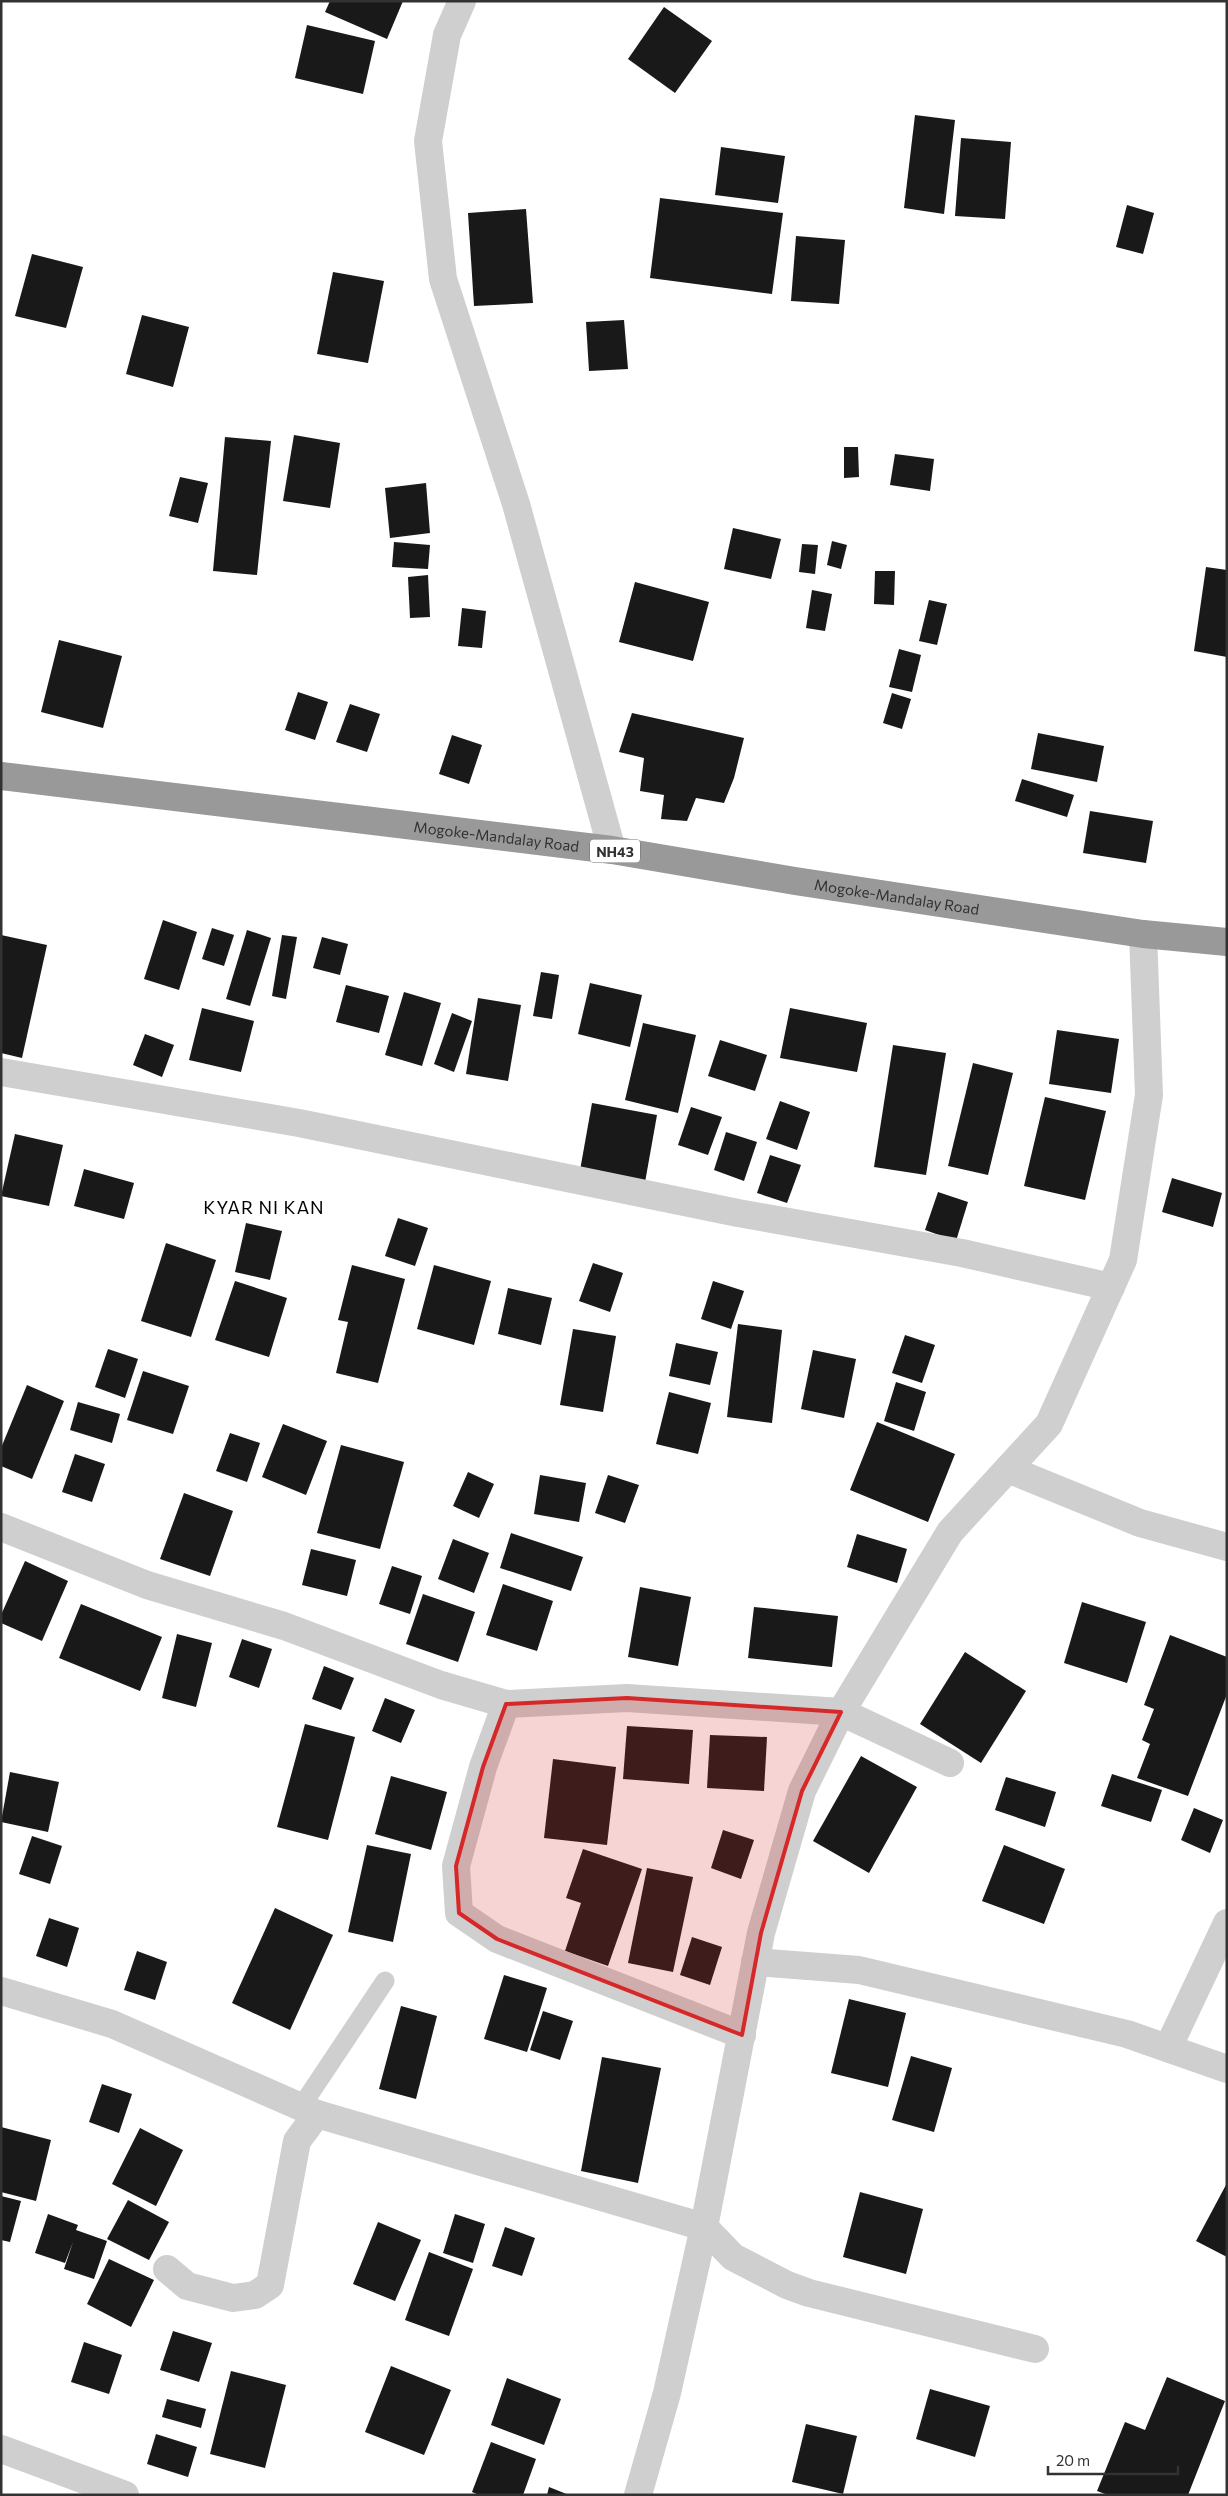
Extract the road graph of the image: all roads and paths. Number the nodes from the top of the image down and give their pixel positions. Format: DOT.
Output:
graph roads {
  1 [pos="462,1"];
  2 [pos="1,776"];
  3 [pos="612,850"];
  4 [pos="1143,934"];
  5 [pos="1227,942"];
  6 [pos="1,1072"];
  7 [pos="1111,1287"];
  8 [pos="1008,1468"];
  9 [pos="1,1527"];
  10 [pos="1227,1547"];
  11 [pos="506,1704"];
  12 [pos="841,1712"];
  13 [pos="950,1763"];
  14 [pos="1227,1923"];
  15 [pos="755,1962"];
  16 [pos="385,1981"];
  17 [pos="1,1991"];
  18 [pos="742,2035"];
  19 [pos="1168,2048"];
  20 [pos="1227,2068"];
  21 [pos="309,2111"];
  22 [pos="704,2227"];
  23 [pos="167,2269"];
  24 [pos="1035,2349"];
  25 [pos="1,2449"];
  26 [pos="125,2495"];
  27 [pos="638,2495"];
  1 -- 3 [label="street"];
  2 -- 3 [label="highway, Mogoke-Mandalay Road / NH43"];
  3 -- 4 [label="highway, Mogoke-Mandalay Road / NH43"];
  4 -- 5 [label="highway, Mogoke-Mandalay Road / NH43"];
  4 -- 7 [label="street"];
  6 -- 7 [label="street"];
  7 -- 8 [label="street"];
  8 -- 10 [label="street"];
  8 -- 12 [label="street"];
  9 -- 11 [label="street"];
  11 -- 12 [label="street"];
  11 -- 18 [label="street"];
  12 -- 13 [label="street"];
  12 -- 15 [label="street"];
  14 -- 19 [label="street"];
  15 -- 18 [label="street"];
  15 -- 19 [label="street"];
  16 -- 21 [label="lane"];
  17 -- 21 [label="street"];
  18 -- 22 [label="street"];
  19 -- 20 [label="street"];
  21 -- 22 [label="street"];
  21 -- 23 [label="street"];
  22 -- 24 [label="street"];
  22 -- 27 [label="street"];
  25 -- 26 [label="street"];
}
